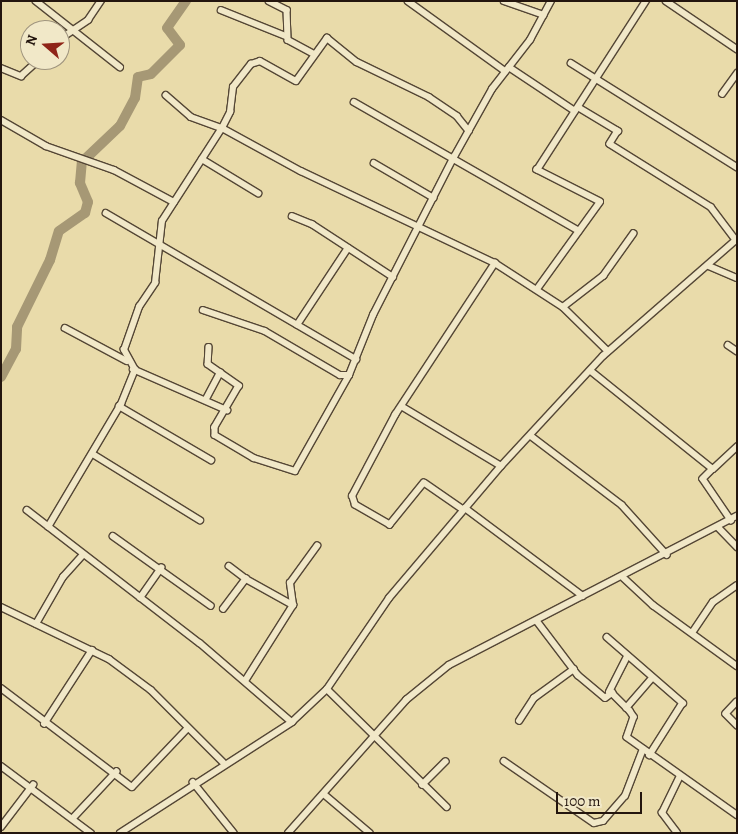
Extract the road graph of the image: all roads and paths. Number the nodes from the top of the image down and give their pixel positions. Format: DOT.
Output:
graph roads {
  1 [pos="36,1"];
  2 [pos="101,1"];
  3 [pos="268,1"];
  4 [pos="408,1"];
  5 [pos="504,1"];
  6 [pos="551,1"];
  7 [pos="646,1"];
  8 [pos="666,1"];
  9 [pos="676,4"];
  10 [pos="220,10"];
  11 [pos="544,15"];
  12 [pos="75,30"];
  13 [pos="70,33"];
  14 [pos="286,36"];
  15 [pos="737,49"];
  16 [pos="314,54"];
  17 [pos="571,63"];
  18 [pos="120,67"];
  19 [pos="1,68"];
  20 [pos="507,69"];
  21 [pos="28,70"];
  22 [pos="737,73"];
  23 [pos="596,78"];
  24 [pos="166,94"];
  25 [pos="722,94"];
  26 [pos="354,102"];
  27 [pos="576,109"];
  28 [pos="1,120"];
  29 [pos="222,128"];
  30 [pos="469,131"];
  31 [pos="454,156"];
  32 [pos="202,160"];
  33 [pos="374,163"];
  34 [pos="737,167"];
  35 [pos="258,193"];
  36 [pos="434,198"];
  37 [pos="174,202"];
  38 [pos="106,212"];
  39 [pos="292,216"];
  40 [pos="420,226"];
  41 [pos="579,231"];
  42 [pos="633,234"];
  43 [pos="159,240"];
  44 [pos="736,240"];
  45 [pos="348,248"];
  46 [pos="495,263"];
  47 [pos="709,266"];
  48 [pos="393,277"];
  49 [pos="737,278"];
  50 [pos="537,289"];
  51 [pos="563,307"];
  52 [pos="203,310"];
  53 [pos="297,326"];
  54 [pos="65,328"];
  55 [pos="728,345"];
  56 [pos="209,347"];
  57 [pos="608,352"];
  58 [pos="737,352"];
  59 [pos="356,359"];
  60 [pos="127,361"];
  61 [pos="132,368"];
  62 [pos="591,371"];
  63 [pos="220,373"];
  64 [pos="349,375"];
  65 [pos="206,399"];
  66 [pos="119,406"];
  67 [pos="402,407"];
  68 [pos="227,410"];
  69 [pos="531,436"];
  70 [pos="737,447"];
  71 [pos="93,454"];
  72 [pos="211,460"];
  73 [pos="500,466"];
  74 [pos="713,468"];
  75 [pos="464,509"];
  76 [pos="27,510"];
  77 [pos="737,516"];
  78 [pos="200,520"];
  79 [pos="731,520"];
  80 [pos="48,527"];
  81 [pos="718,527"];
  82 [pos="113,536"];
  83 [pos="317,546"];
  84 [pos="737,547"];
  85 [pos="83,554"];
  86 [pos="667,555"];
  87 [pos="229,566"];
  88 [pos="162,568"];
  89 [pos="624,578"];
  90 [pos="246,579"];
  91 [pos="737,585"];
  92 [pos="583,596"];
  93 [pos="140,598"];
  94 [pos="293,605"];
  95 [pos="1,606"];
  96 [pos="211,606"];
  97 [pos="223,609"];
  98 [pos="537,621"];
  99 [pos="36,624"];
  100 [pos="692,633"];
  101 [pos="607,637"];
  102 [pos="92,650"];
  103 [pos="627,657"];
  104 [pos="737,666"];
  105 [pos="574,669"];
  106 [pos="651,679"];
  107 [pos="245,681"];
  108 [pos="1,688"];
  109 [pos="327,689"];
  110 [pos="609,692"];
  111 [pos="737,702"];
  112 [pos="626,708"];
  113 [pos="519,721"];
  114 [pos="292,722"];
  115 [pos="44,724"];
  116 [pos="737,725"];
  117 [pos="188,728"];
  118 [pos="372,737"];
  119 [pos="643,749"];
  120 [pos="650,755"];
  121 [pos="504,761"];
  122 [pos="223,762"];
  123 [pos="446,762"];
  124 [pos="1,766"];
  125 [pos="116,772"];
  126 [pos="680,776"];
  127 [pos="193,782"];
  128 [pos="33,785"];
  129 [pos="422,786"];
  130 [pos="324,794"];
  131 [pos="447,807"];
  132 [pos="737,815"];
  133 [pos="74,817"];
  134 [pos="1,827"];
  135 [pos="91,833"];
  136 [pos="120,833"];
  137 [pos="234,833"];
  138 [pos="288,833"];
  139 [pos="370,833"];
  140 [pos="677,833"];
  1 -- 12 [label="street"];
  2 -- 12 [label="street"];
  3 -- 14 [label="street"];
  4 -- 20 [label="street"];
  5 -- 11 [label="street"];
  6 -- 11 [label="street"];
  7 -- 23 [label="street"];
  8 -- 9 [label="street"];
  9 -- 15 [label="street"];
  10 -- 14 [label="street"];
  11 -- 20 [label="street"];
  12 -- 13 [label="street"];
  12 -- 18 [label="street"];
  14 -- 16 [label="street"];
  16 -- 29 [label="street"];
  16 -- 30 [label="street"];
  17 -- 23 [label="street"];
  19 -- 21 [label="street"];
  20 -- 27 [label="street"];
  20 -- 30 [label="street"];
  22 -- 25 [label="street"];
  23 -- 27 [label="street"];
  23 -- 34 [label="street"];
  24 -- 29 [label="street"];
  26 -- 31 [label="street"];
  27 -- 41 [label="street"];
  27 -- 44 [label="street"];
  28 -- 37 [label="street"];
  29 -- 32 [label="street"];
  29 -- 40 [label="street"];
  30 -- 31 [label="street"];
  31 -- 36 [label="street"];
  31 -- 41 [label="street"];
  32 -- 35 [label="street"];
  32 -- 37 [label="street"];
  33 -- 36 [label="street"];
  36 -- 40 [label="street"];
  37 -- 43 [label="street"];
  38 -- 43 [label="street"];
  39 -- 45 [label="street"];
  40 -- 46 [label="street"];
  40 -- 48 [label="street"];
  41 -- 50 [label="street"];
  42 -- 51 [label="street"];
  43 -- 53 [label="street"];
  43 -- 60 [label="street"];
  44 -- 47 [label="street"];
  45 -- 48 [label="street"];
  45 -- 53 [label="street"];
  46 -- 50 [label="street"];
  46 -- 67 [label="street"];
  47 -- 49 [label="street"];
  47 -- 57 [label="street"];
  48 -- 59 [label="street"];
  50 -- 51 [label="street"];
  51 -- 57 [label="street"];
  52 -- 64 [label="street"];
  53 -- 59 [label="street"];
  54 -- 60 [label="street"];
  55 -- 58 [label="street"];
  56 -- 63 [label="street"];
  57 -- 62 [label="street"];
  59 -- 64 [label="street"];
  60 -- 61 [label="street"];
  61 -- 65 [label="street"];
  61 -- 66 [label="street"];
  62 -- 69 [label="street"];
  62 -- 74 [label="street"];
  63 -- 65 [label="street"];
  63 -- 68 [label="street"];
  64 -- 68 [label="street"];
  65 -- 68 [label="street"];
  66 -- 71 [label="street"];
  66 -- 72 [label="street"];
  67 -- 73 [label="street"];
  67 -- 75 [label="street"];
  69 -- 73 [label="street"];
  69 -- 86 [label="street"];
  70 -- 74 [label="street"];
  71 -- 78 [label="street"];
  71 -- 80 [label="street"];
  73 -- 75 [label="street"];
  74 -- 79 [label="street"];
  75 -- 92 [label="street"];
  75 -- 109 [label="street"];
  76 -- 80 [label="street"];
  77 -- 79 [label="street"];
  79 -- 81 [label="street"];
  80 -- 85 [label="street"];
  81 -- 84 [label="street"];
  81 -- 86 [label="street"];
  82 -- 88 [label="street"];
  83 -- 94 [label="street"];
  85 -- 93 [label="street"];
  85 -- 99 [label="street"];
  86 -- 89 [label="street"];
  87 -- 90 [label="street"];
  88 -- 93 [label="street"];
  88 -- 96 [label="street"];
  89 -- 92 [label="street"];
  89 -- 100 [label="street"];
  90 -- 94 [label="street"];
  90 -- 97 [label="street"];
  91 -- 100 [label="street"];
  92 -- 98 [label="street"];
  93 -- 107 [label="street"];
  94 -- 107 [label="street"];
  95 -- 99 [label="street"];
  98 -- 105 [label="street"];
  98 -- 118 [label="street"];
  99 -- 102 [label="street"];
  100 -- 104 [label="street"];
  101 -- 103 [label="street"];
  102 -- 115 [label="street"];
  102 -- 117 [label="street"];
  103 -- 106 [label="street"];
  103 -- 110 [label="street"];
  105 -- 110 [label="street"];
  105 -- 113 [label="street"];
  106 -- 112 [label="street"];
  106 -- 120 [label="street"];
  107 -- 114 [label="street"];
  108 -- 115 [label="street"];
  109 -- 114 [label="street"];
  109 -- 118 [label="street"];
  110 -- 112 [label="street"];
  111 -- 116 [label="street"];
  112 -- 119 [label="street"];
  114 -- 122 [label="street"];
  115 -- 125 [label="street"];
  117 -- 122 [label="street"];
  117 -- 125 [label="street"];
  118 -- 129 [label="street"];
  118 -- 130 [label="street"];
  119 -- 120 [label="street"];
  119 -- 121 [label="street"];
  120 -- 126 [label="street"];
  122 -- 127 [label="street"];
  123 -- 129 [label="street"];
  124 -- 128 [label="street"];
  125 -- 133 [label="street"];
  126 -- 132 [label="street"];
  126 -- 140 [label="street"];
  127 -- 136 [label="street"];
  127 -- 137 [label="street"];
  128 -- 133 [label="street"];
  128 -- 134 [label="street"];
  129 -- 131 [label="street"];
  130 -- 138 [label="street"];
  130 -- 139 [label="street"];
  133 -- 135 [label="street"];
}
